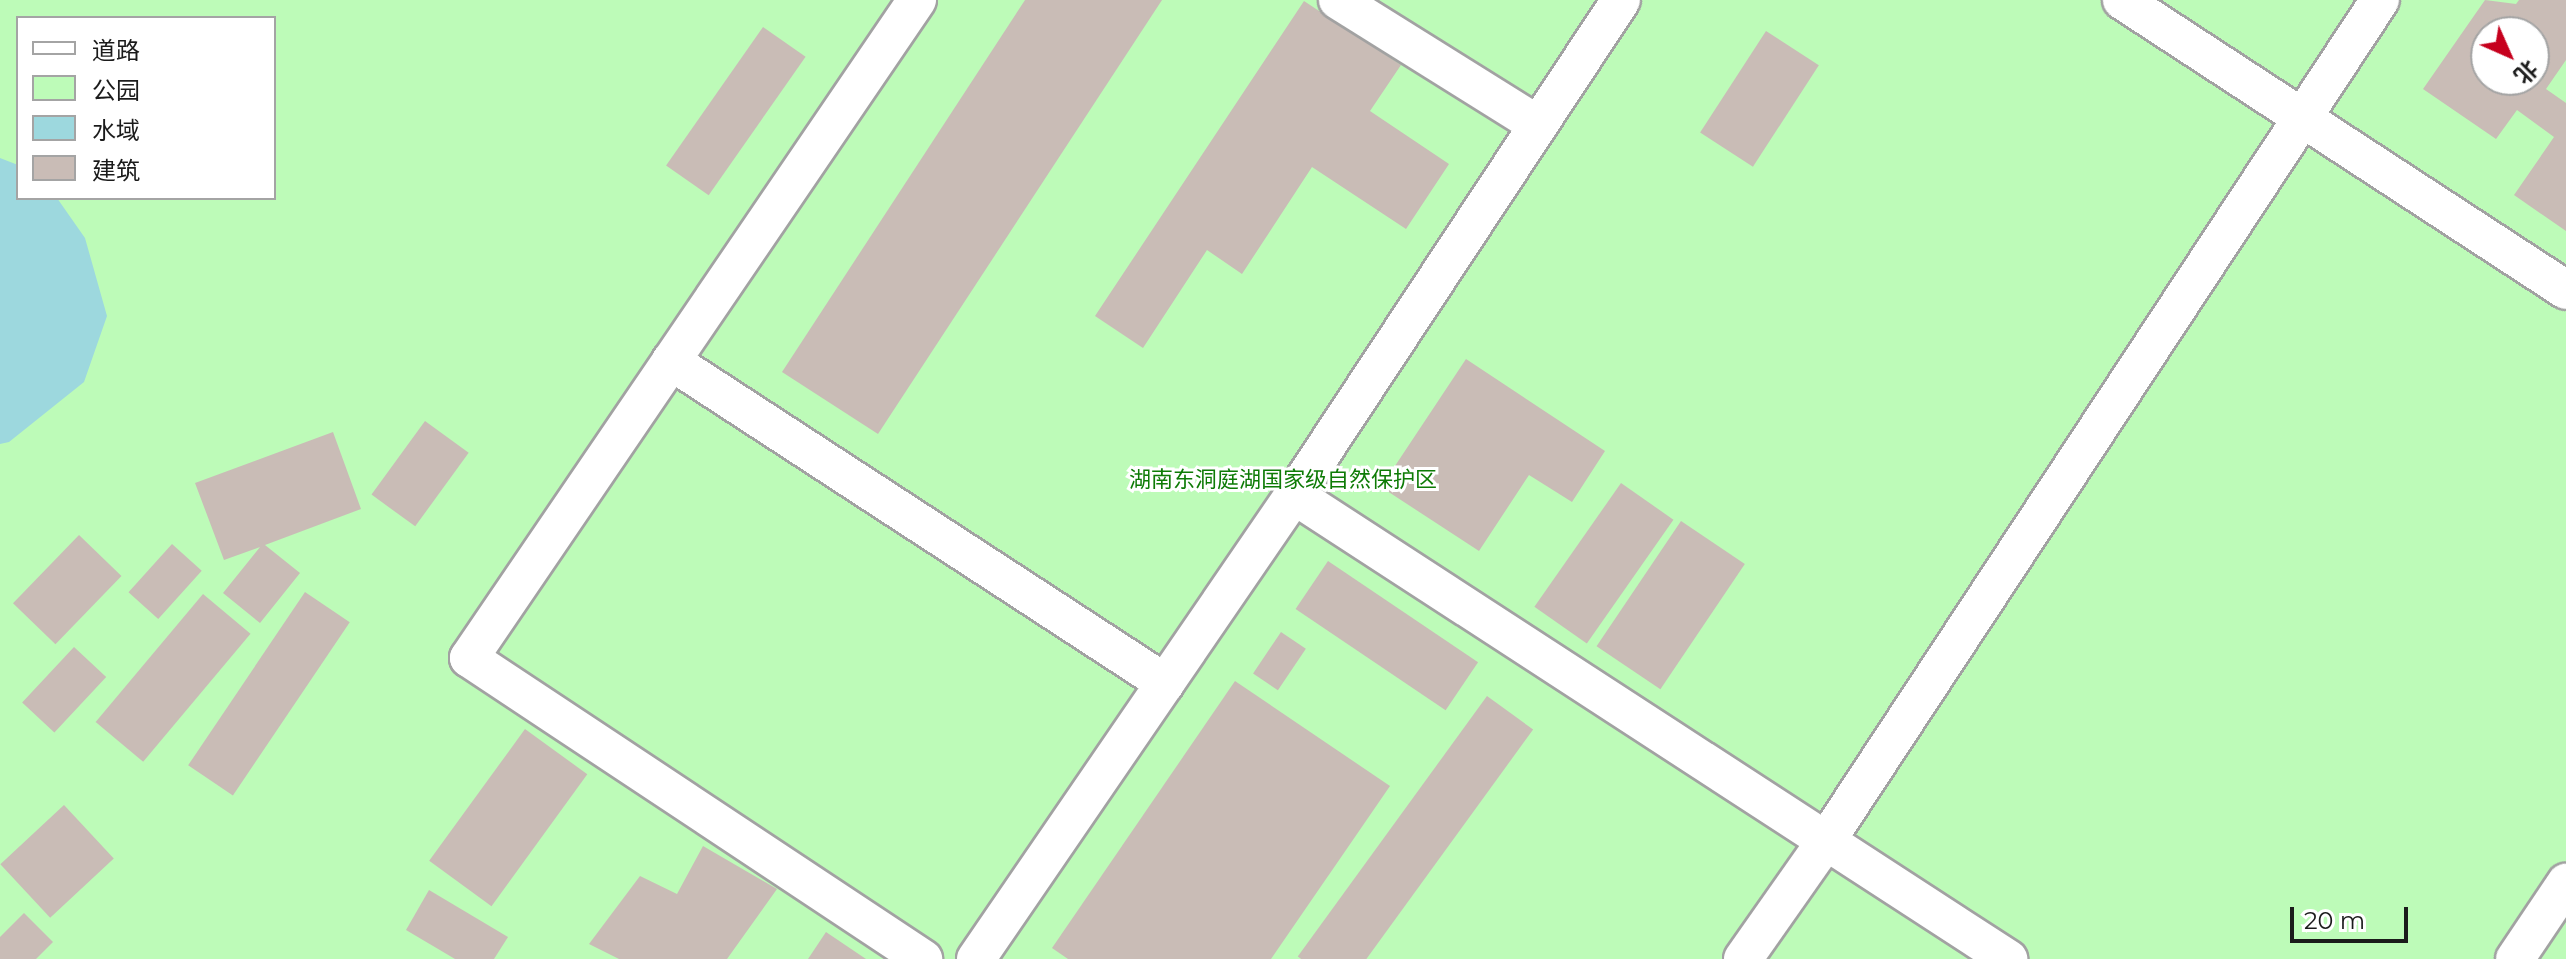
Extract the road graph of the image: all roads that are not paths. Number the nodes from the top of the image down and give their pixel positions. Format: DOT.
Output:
graph roads {
  1 [pos="917,0"];
  2 [pos="1338,0"];
  3 [pos="1621,0"];
  4 [pos="2122,0"];
  5 [pos="2380,0"];
  6 [pos="2301,117"];
  7 [pos="1538,125"];
  8 [pos="2566,290"];
  9 [pos="671,361"];
  10 [pos="1294,495"];
  11 [pos="1165,683"];
  12 [pos="1826,841"];
  13 [pos="2566,883"];
  14 [pos="923,959"];
  15 [pos="976,959"];
  16 [pos="1743,959"];
  17 [pos="2008,959"];
  18 [pos="2515,959"];
  1 -- 9 [label="street"];
  2 -- 7 [label="street"];
  3 -- 7 [label="street"];
  4 -- 6 [label="street"];
  5 -- 6 [label="street"];
  6 -- 8 [label="street"];
  6 -- 12 [label="street"];
  7 -- 10 [label="street"];
  9 -- 11 [label="street"];
  9 -- 14 [label="street"];
  10 -- 11 [label="street"];
  10 -- 12 [label="street"];
  11 -- 15 [label="street"];
  12 -- 16 [label="street"];
  12 -- 17 [label="street"];
  13 -- 18 [label="street"];
}
